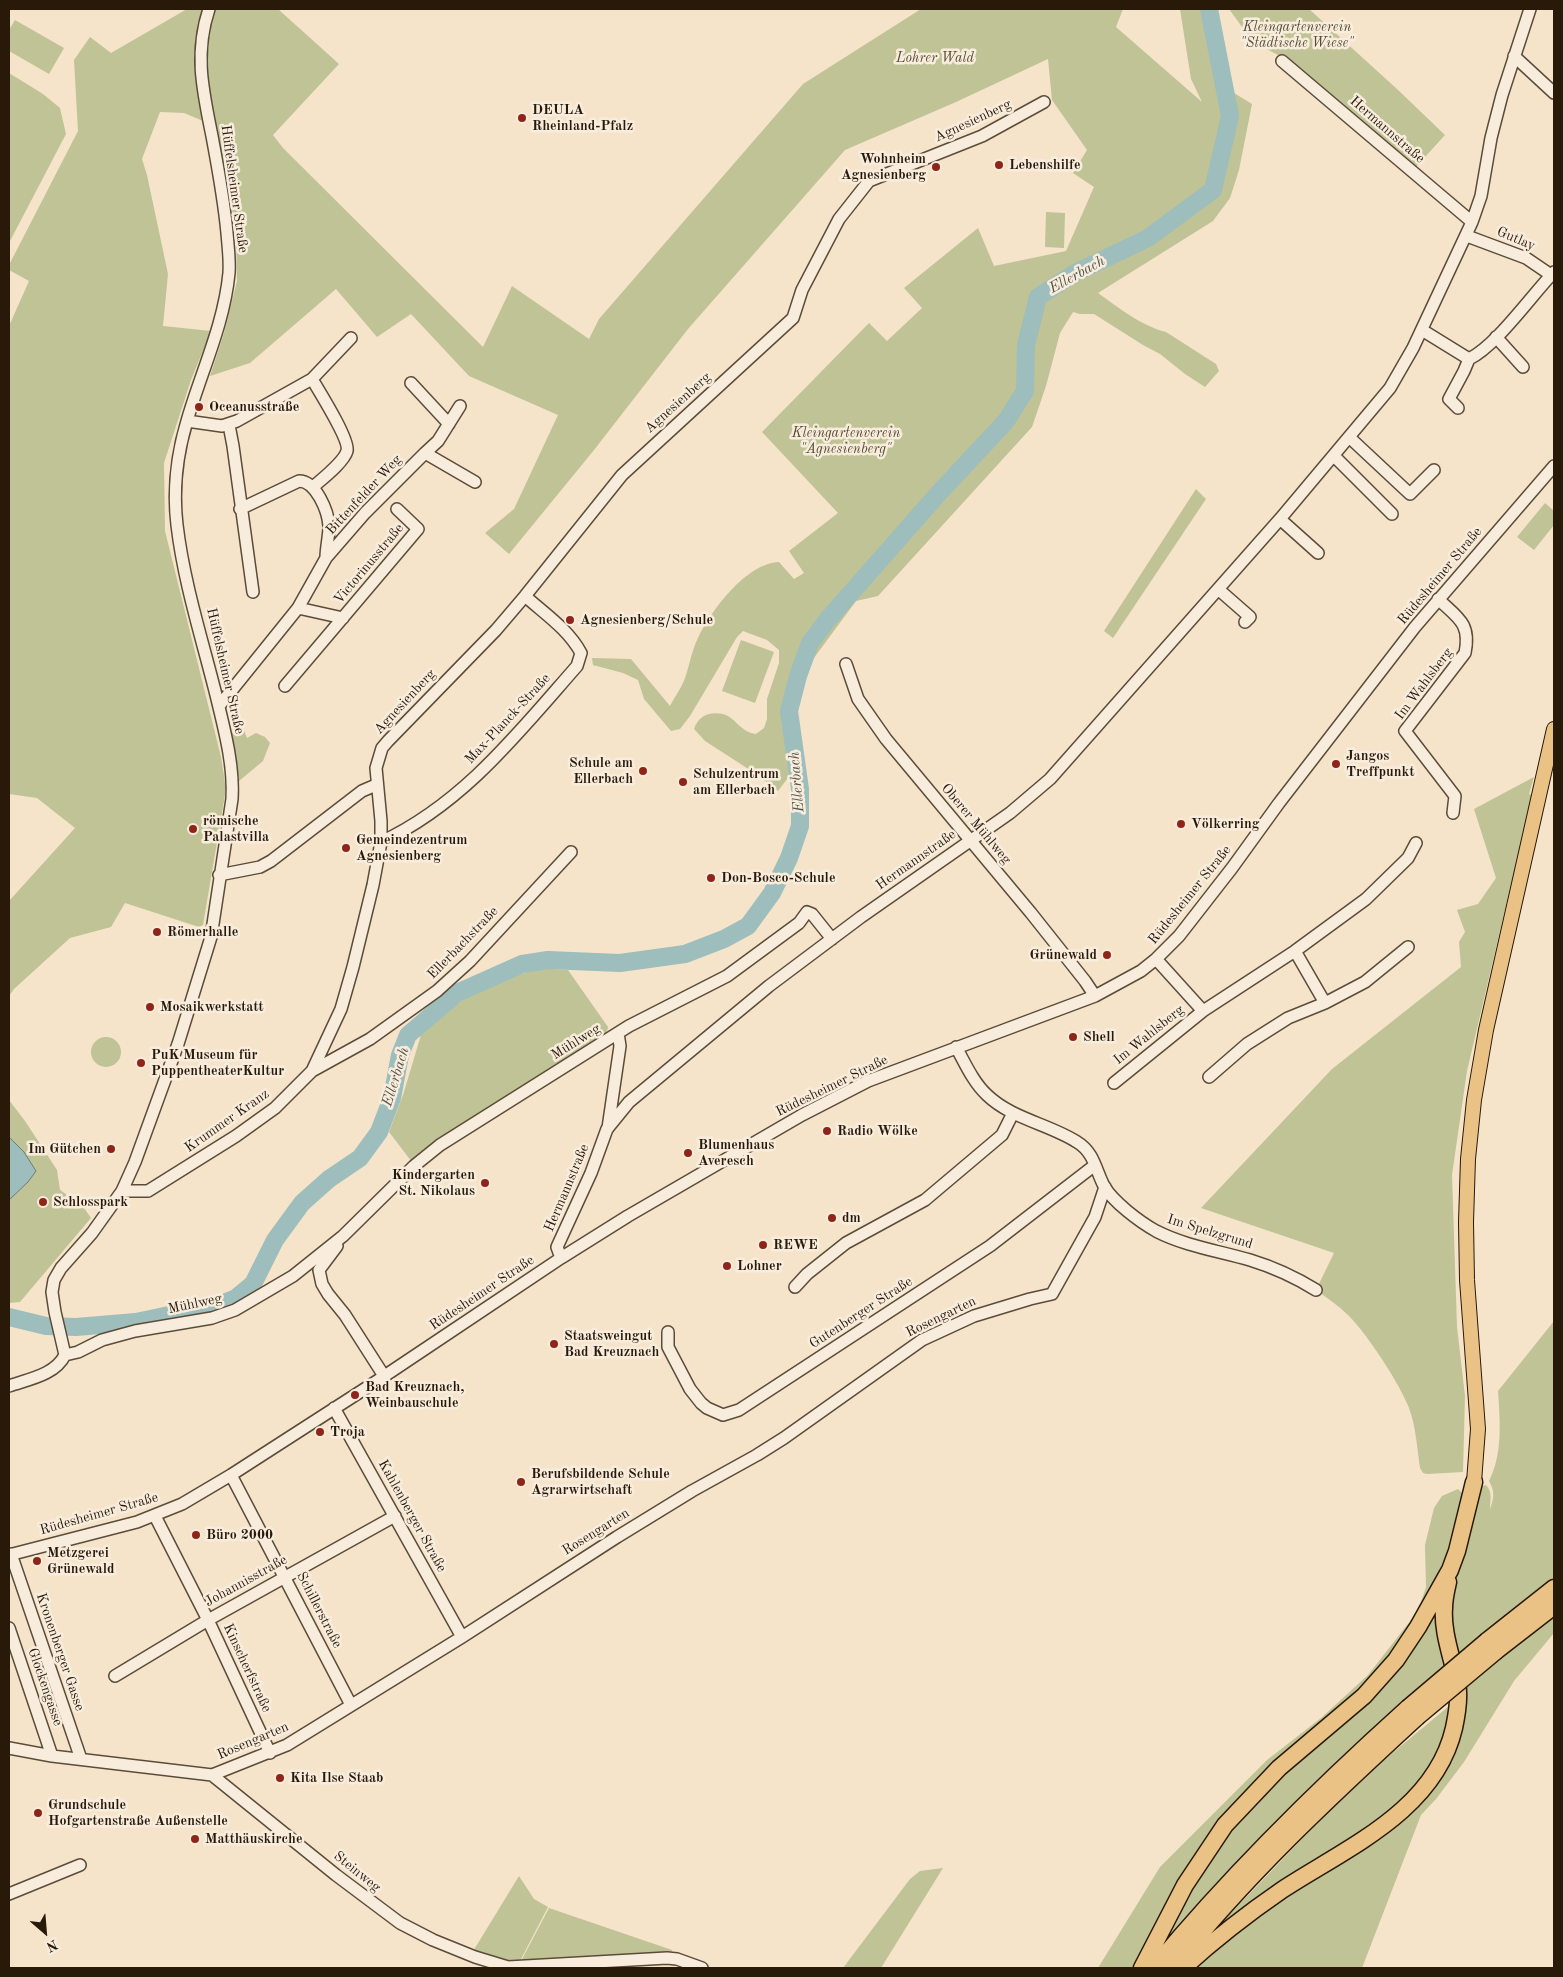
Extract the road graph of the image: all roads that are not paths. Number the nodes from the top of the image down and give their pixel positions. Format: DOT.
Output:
graph roads {
  1 [pos="209,9"];
  2 [pos="1530,9"];
  3 [pos="1514,56"];
  4 [pos="1282,61"];
  5 [pos="1554,93"];
  6 [pos="1044,102"];
  7 [pos="1472,222"];
  8 [pos="1467,236"];
  9 [pos="1550,276"];
  10 [pos="1554,290"];
  11 [pos="1422,330"];
  12 [pos="351,338"];
  13 [pos="1496,338"];
  14 [pos="1469,359"];
  15 [pos="1522,367"];
  16 [pos="312,379"];
  17 [pos="411,383"];
  18 [pos="460,406"];
  19 [pos="1458,408"];
  20 [pos="186,421"];
  21 [pos="450,424"];
  22 [pos="228,425"];
  23 [pos="1349,437"];
  24 [pos="425,452"];
  25 [pos="1334,456"];
  26 [pos="1554,466"];
  27 [pos="1434,470"];
  28 [pos="475,482"];
  29 [pos="313,487"];
  30 [pos="240,509"];
  31 [pos="397,509"];
  32 [pos="1392,514"];
  33 [pos="1280,518"];
  34 [pos="1318,552"];
  35 [pos="326,558"];
  36 [pos="1218,589"];
  37 [pos="252,592"];
  38 [pos="525,596"];
  39 [pos="1438,599"];
  40 [pos="298,608"];
  41 [pos="343,618"];
  42 [pos="1245,622"];
  43 [pos="846,664"];
  44 [pos="285,686"];
  45 [pos="219,706"];
  46 [pos="1554,729"];
  47 [pos="376,785"];
  48 [pos="1453,812"];
  49 [pos="970,840"];
  50 [pos="382,842"];
  51 [pos="1416,843"];
  52 [pos="570,852"];
  53 [pos="219,874"];
  54 [pos="832,939"];
  55 [pos="1408,947"];
  56 [pos="1295,951"];
  57 [pos="1156,960"];
  58 [pos="1095,996"];
  59 [pos="1325,1003"];
  60 [pos="1202,1011"];
  61 [pos="618,1033"];
  62 [pos="956,1047"];
  63 [pos="312,1071"];
  64 [pos="1209,1077"];
  65 [pos="1114,1083"];
  66 [pos="1013,1113"];
  67 [pos="607,1129"];
  68 [pos="1095,1165"];
  69 [pos="1105,1187"];
  70 [pos="122,1191"];
  71 [pos="343,1236"];
  72 [pos="561,1258"];
  73 [pos="795,1287"];
  74 [pos="1316,1290"];
  75 [pos="668,1332"];
  76 [pos="65,1355"];
  77 [pos="384,1376"];
  78 [pos="9,1386"];
  79 [pos="334,1408"];
  80 [pos="231,1476"];
  81 [pos="1474,1482"];
  82 [pos="155,1516"];
  83 [pos="395,1516"];
  84 [pos="10,1554"];
  85 [pos="1450,1570"];
  86 [pos="285,1576"];
  87 [pos="1554,1588"];
  88 [pos="1554,1606"];
  89 [pos="208,1620"];
  90 [pos="9,1628"];
  91 [pos="462,1638"];
  92 [pos="1492,1646"];
  93 [pos="115,1676"];
  94 [pos="351,1706"];
  95 [pos="1413,1712"];
  96 [pos="9,1748"];
  97 [pos="270,1753"];
  98 [pos="52,1756"];
  99 [pos="81,1758"];
  100 [pos="212,1775"];
  101 [pos="80,1865"];
  102 [pos="9,1894"];
  103 [pos="702,1968"];
  104 [pos="1142,1968"];
  105 [pos="1154,1968"];
  106 [pos="1172,1968"];
  107 [pos="1183,1968"];
  1 -- 20 [label="street, Hüffelsheimer Straße"];
  2 -- 3 [label="street, Hermannstraße"];
  3 -- 5 [label="street"];
  3 -- 7 [label="street, Hermannstraße"];
  4 -- 7 [label="street, Hermannstraße"];
  6 -- 38 [label="street, Agnesienberg"];
  7 -- 8 [label="street, Hermannstraße"];
  8 -- 9 [label="street, Gutlay"];
  8 -- 11 [label="street, Hermannstraße"];
  9 -- 10 [label="street, Gutlay"];
  9 -- 13 [label="street"];
  11 -- 14 [label="street"];
  11 -- 23 [label="street, Hermannstraße"];
  12 -- 16 [label="street"];
  13 -- 14 [label="street"];
  13 -- 15 [label="street"];
  14 -- 19 [label="street"];
  16 -- 22 [label="street"];
  16 -- 29 [label="street"];
  17 -- 21 [label="street"];
  18 -- 21 [label="street, Bittenfelder Weg"];
  20 -- 22 [label="street"];
  20 -- 45 [label="street, Hüffelsheimer Straße"];
  21 -- 24 [label="street, Bittenfelder Weg"];
  22 -- 30 [label="street"];
  23 -- 25 [label="street, Hermannstraße"];
  23 -- 27 [label="street"];
  24 -- 28 [label="street"];
  24 -- 35 [label="street, Bittenfelder Weg"];
  25 -- 32 [label="street"];
  25 -- 33 [label="street, Hermannstraße"];
  26 -- 39 [label="street, Rüdesheimer Straße"];
  29 -- 30 [label="street"];
  29 -- 35 [label="street"];
  30 -- 37 [label="street"];
  31 -- 41 [label="street, Victorinusstraße"];
  33 -- 34 [label="street"];
  33 -- 36 [label="street, Hermannstraße"];
  35 -- 40 [label="street, Bittenfelder Weg"];
  36 -- 42 [label="street"];
  36 -- 49 [label="street, Hermannstraße"];
  38 -- 47 [label="street, Agnesienberg"];
  38 -- 50 [label="street, Max-Planck-Straße"];
  39 -- 48 [label="street, Im Wahlsberg"];
  39 -- 57 [label="street, Rüdesheimer Straße"];
  40 -- 41 [label="street, Victorinusstraße"];
  40 -- 45 [label="street, Bittenfelder Weg"];
  41 -- 44 [label="street, Victorinusstraße"];
  43 -- 49 [label="street, Oberer Mühlweg"];
  45 -- 53 [label="street, Hüffelsheimer Straße"];
  46 -- 81 [label="main road"];
  47 -- 50 [label="street, Agnesienberg"];
  47 -- 53 [label="street"];
  49 -- 54 [label="street, Hermannstraße"];
  49 -- 58 [label="street, Oberer Mühlweg"];
  50 -- 63 [label="street, Krummer Kranz"];
  51 -- 56 [label="street, Im Wahlsberg"];
  52 -- 63 [label="street, Ellerbachstraße"];
  53 -- 70 [label="street, Hüffelsheimer Straße"];
  54 -- 61 [label="street, Mühlweg"];
  54 -- 67 [label="street, Hermannstraße"];
  55 -- 59 [label="street"];
  56 -- 59 [label="street"];
  56 -- 60 [label="street, Im Wahlsberg"];
  57 -- 58 [label="street, Rüdesheimer Straße"];
  57 -- 60 [label="street, Im Wahlsberg"];
  58 -- 62 [label="street, Rüdesheimer Straße"];
  59 -- 64 [label="street"];
  60 -- 65 [label="street, Im Wahlsberg"];
  61 -- 67 [label="street, Hermannstraße"];
  61 -- 71 [label="street, Mühlweg"];
  62 -- 66 [label="street, Im Spelzgrund"];
  62 -- 72 [label="street, Rüdesheimer Straße"];
  63 -- 70 [label="street, Krummer Kranz"];
  66 -- 68 [label="street, Im Spelzgrund"];
  66 -- 73 [label="street"];
  67 -- 72 [label="street, Hermannstraße"];
  68 -- 69 [label="street, Im Spelzgrund"];
  68 -- 75 [label="street, Gutenberger Straße"];
  69 -- 74 [label="street, Im Spelzgrund"];
  69 -- 91 [label="street, Rosengarten"];
  70 -- 76 [label="street, Hüffelsheimer Straße"];
  71 -- 76 [label="street, Mühlweg"];
  71 -- 77 [label="street, Mühlweg"];
  72 -- 77 [label="street, Rüdesheimer Straße"];
  76 -- 78 [label="street"];
  77 -- 79 [label="street, Rüdesheimer Straße"];
  79 -- 80 [label="street, Rüdesheimer Straße"];
  79 -- 83 [label="street, Kahlenberger Straße"];
  80 -- 82 [label="street, Rüdesheimer Straße"];
  80 -- 86 [label="street, Schillerstraße"];
  81 -- 85 [label="highway"];
  82 -- 84 [label="street, Rüdesheimer Straße"];
  82 -- 89 [label="street, Kinscherfstraße"];
  83 -- 86 [label="street, Johannisstraße"];
  83 -- 91 [label="street, Kahlenberger Straße"];
  84 -- 99 [label="street, Kronenberger Gasse"];
  85 -- 104 [label="highway"];
  85 -- 107 [label="highway"];
  86 -- 89 [label="street, Johannisstraße"];
  86 -- 94 [label="street, Schillerstraße"];
  87 -- 92 [label="highway"];
  88 -- 92 [label="highway"];
  89 -- 93 [label="street, Johannisstraße"];
  89 -- 97 [label="street, Kinscherfstraße"];
  90 -- 98 [label="street, Glockengasse"];
  91 -- 94 [label="street, Rosengarten"];
  92 -- 95 [label="highway, bridge"];
  94 -- 97 [label="street, Rosengarten"];
  95 -- 105 [label="highway"];
  95 -- 106 [label="highway"];
  96 -- 98 [label="street"];
  97 -- 100 [label="street, Rosengarten"];
  98 -- 99 [label="street"];
  99 -- 100 [label="street"];
  100 -- 103 [label="street, Steinweg"];
  101 -- 102 [label="street"];
}
